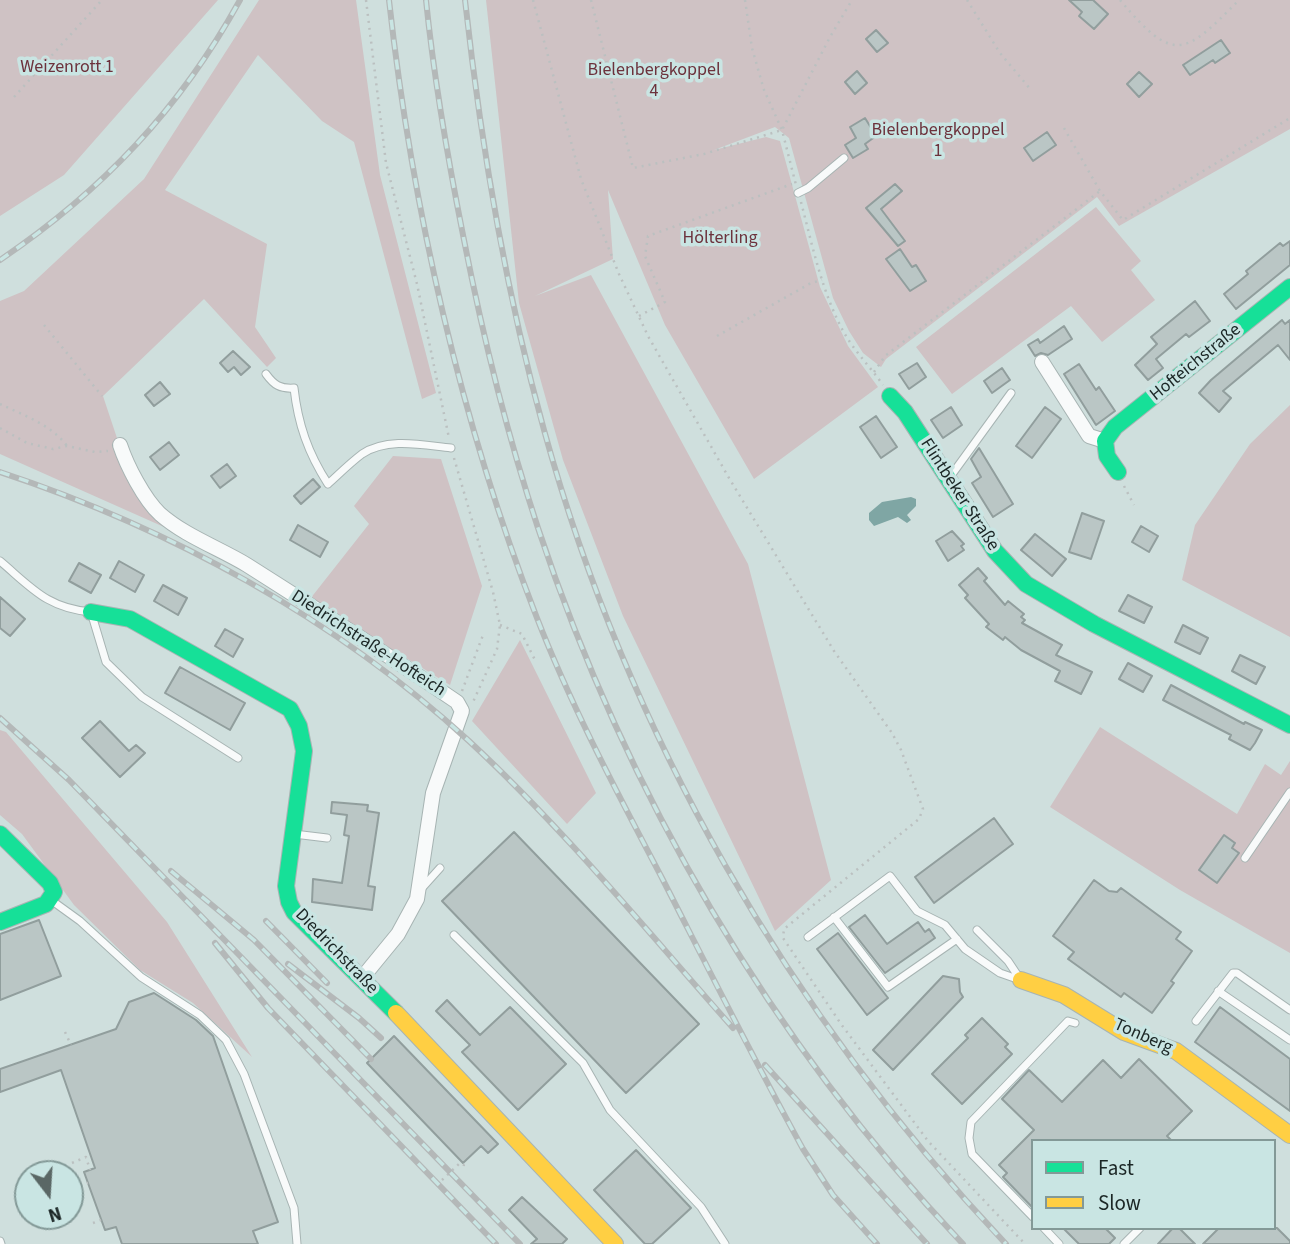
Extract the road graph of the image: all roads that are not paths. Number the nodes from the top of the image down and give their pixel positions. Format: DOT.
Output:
graph roads {
  1 [pos="844,158"];
  2 [pos="798,193"];
  3 [pos="1290,287"];
  4 [pos="1042,362"];
  5 [pos="266,374"];
  6 [pos="1011,393"];
  7 [pos="890,396"];
  8 [pos="1105,442"];
  9 [pos="121,448"];
  10 [pos="451,448"];
  11 [pos="1118,472"];
  12 [pos="948,479"];
  13 [pos="0,561"];
  14 [pos="91,612"];
  15 [pos="1290,725"];
  16 [pos="238,758"];
  17 [pos="1290,792"];
  18 [pos="0,834"];
  19 [pos="293,834"];
  20 [pos="327,838"];
  21 [pos="1245,858"];
  22 [pos="440,868"];
  23 [pos="418,892"];
  24 [pos="51,900"];
  25 [pos="834,918"];
  26 [pos="0,922"];
  27 [pos="977,930"];
  28 [pos="454,935"];
  29 [pos="807,937"];
  30 [pos="957,939"];
  31 [pos="362,978"];
  32 [pos="1021,980"];
  33 [pos="1218,991"];
  34 [pos="1290,1010"];
  35 [pos="1196,1021"];
  36 [pos="1075,1023"];
  37 [pos="1290,1040"];
  38 [pos="1290,1135"];
  39 [pos="1031,1215"];
  40 [pos="1046,1230"];
  41 [pos="1138,1230"];
  42 [pos="297,1244"];
  43 [pos="615,1244"];
  44 [pos="726,1244"];
  45 [pos="1059,1244"];
  46 [pos="1125,1244"];
  1 -- 2 [label="lane"];
  3 -- 8 [label="street, Hofteichstraße"];
  4 -- 8 [label="street"];
  5 -- 10 [label="lane"];
  6 -- 12 [label="lane"];
  7 -- 12 [label="street, Flintbeker Straße"];
  8 -- 11 [label="street"];
  9 -- 23 [label="street, Diedrichstraße-Hofteich"];
  12 -- 15 [label="street, Flintbeker Straße"];
  13 -- 14 [label="lane"];
  14 -- 16 [label="lane"];
  14 -- 19 [label="street, Diedrichstraße"];
  17 -- 21 [label="lane"];
  18 -- 24 [label="street"];
  19 -- 20 [label="lane"];
  19 -- 31 [label="street, Diedrichstraße"];
  22 -- 23 [label="lane"];
  23 -- 31 [label="street, Diedrichstraße-Hofteich"];
  24 -- 26 [label="street"];
  24 -- 42 [label="lane"];
  25 -- 29 [label="lane"];
  25 -- 30 [label="lane"];
  25 -- 30 [label="lane"];
  27 -- 32 [label="lane"];
  28 -- 44 [label="lane"];
  30 -- 32 [label="lane"];
  31 -- 43 [label="street, Diedrichstraße"];
  32 -- 38 [label="street, Tonberg"];
  33 -- 34 [label="lane"];
  33 -- 35 [label="lane"];
  33 -- 37 [label="lane"];
  36 -- 39 [label="lane"];
  40 -- 45 [label="lane"];
  41 -- 46 [label="lane"];
}
